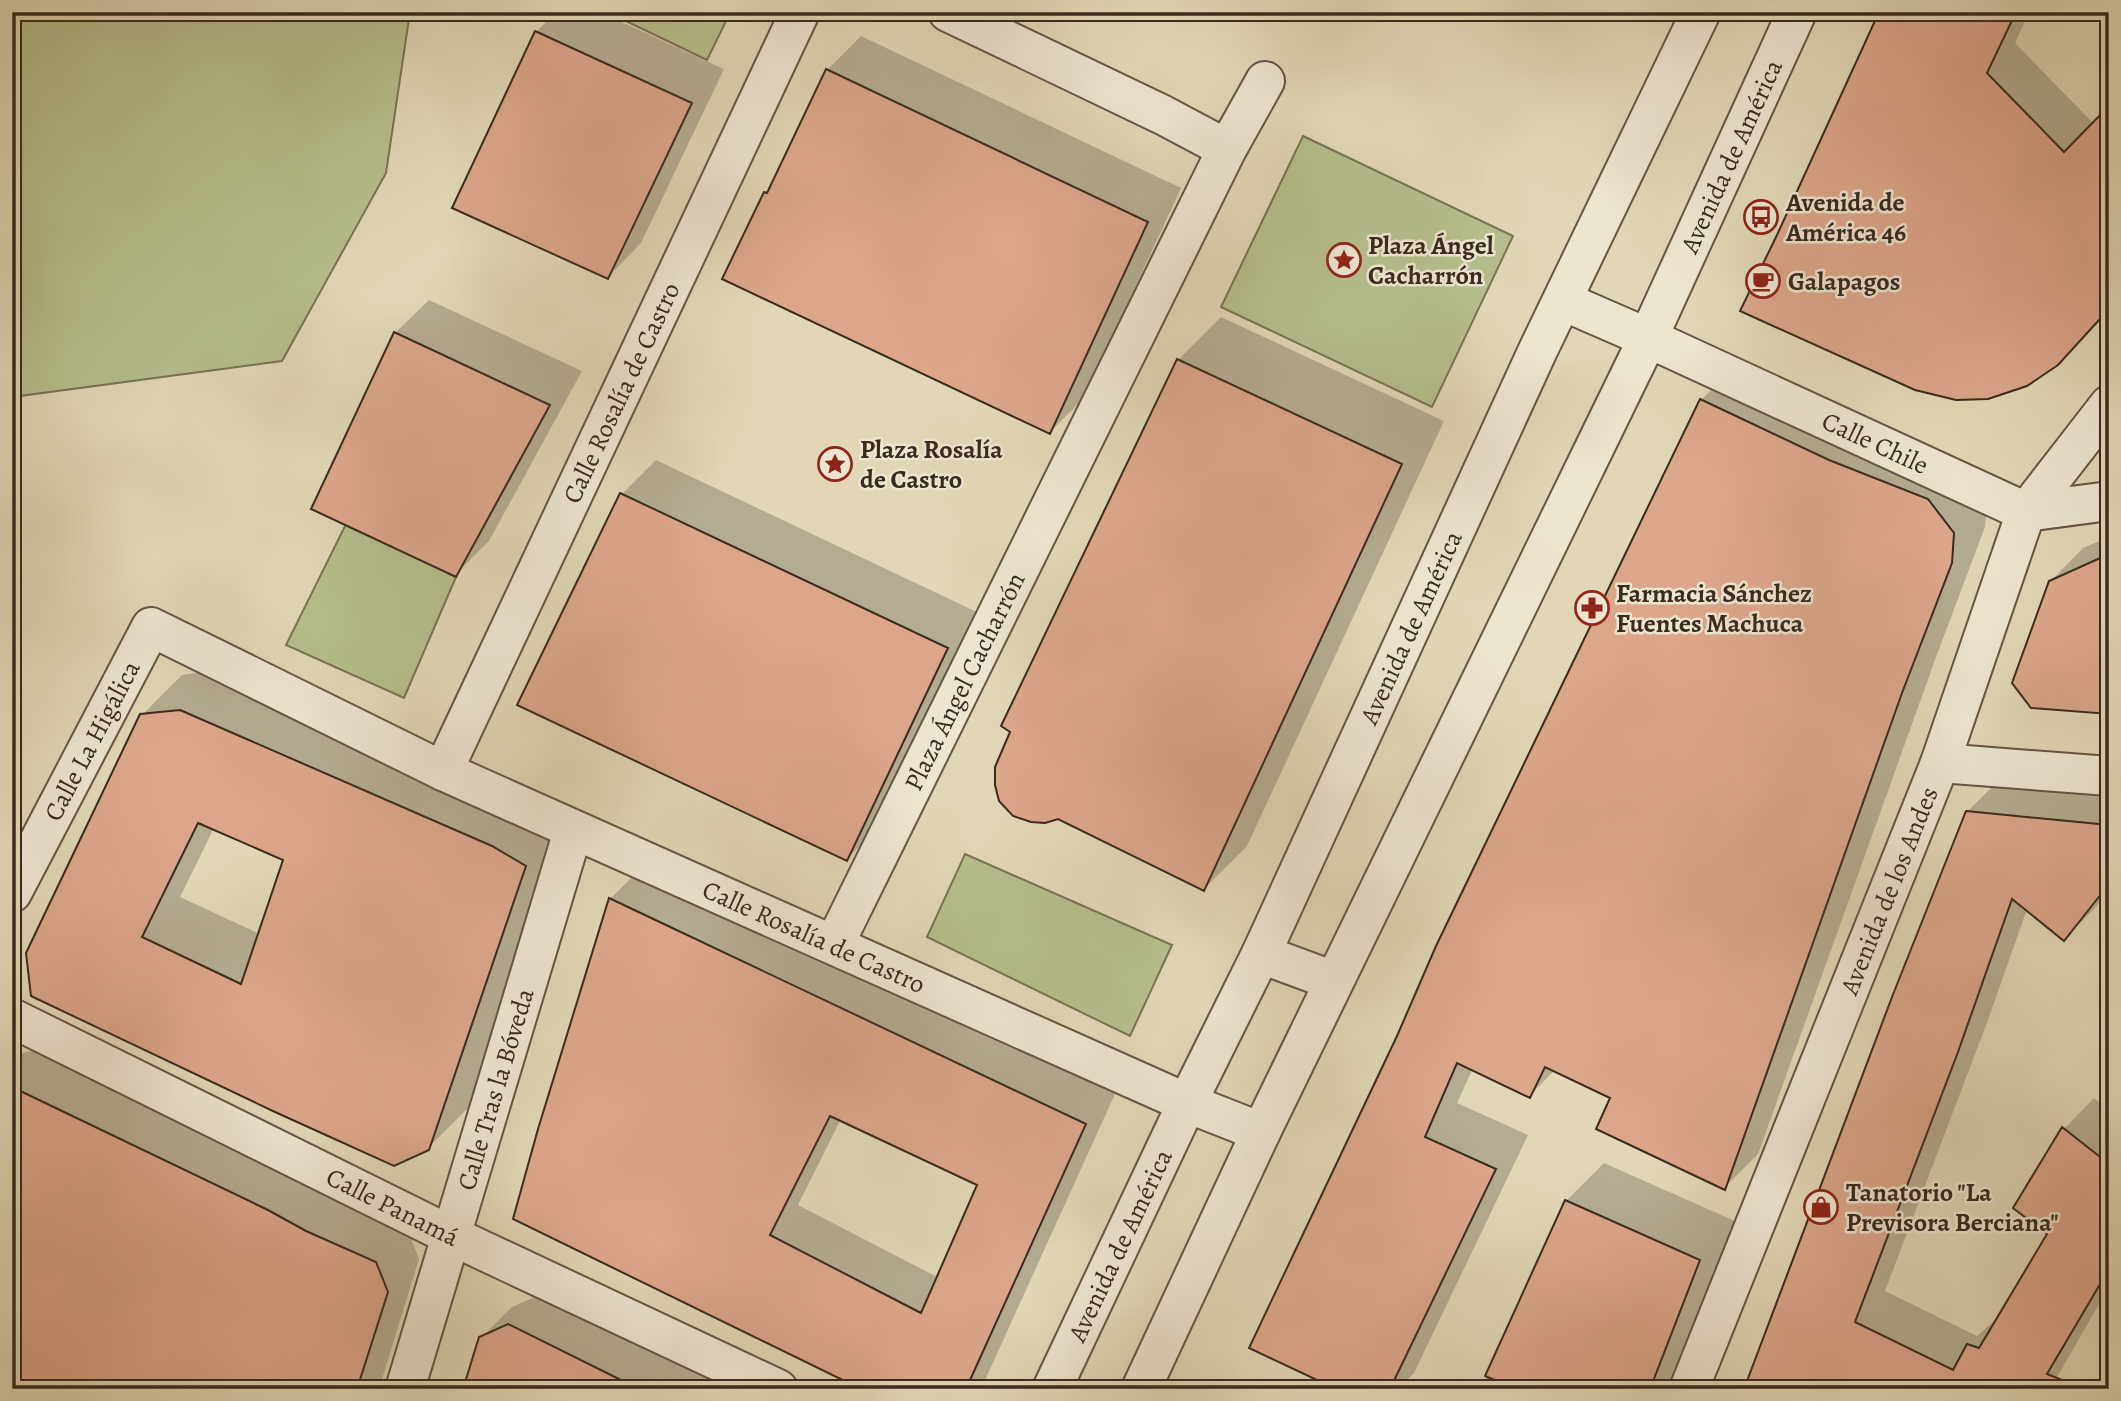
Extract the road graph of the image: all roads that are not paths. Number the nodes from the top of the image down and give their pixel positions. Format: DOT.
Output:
graph roads {
  1 [pos="800,12"];
  2 [pos="948,12"];
  3 [pos="1701,12"];
  4 [pos="1797,12"];
  5 [pos="1265,81"];
  6 [pos="1227,149"];
  7 [pos="1563,301"];
  8 [pos="1648,338"];
  9 [pos="2109,405"];
  10 [pos="2109,501"];
  11 [pos="2026,512"];
  12 [pos="151,627"];
  13 [pos="1940,763"];
  14 [pos="443,771"];
  15 [pos="2109,776"];
  16 [pos="573,831"];
  17 [pos="12,893"];
  18 [pos="834,946"];
  19 [pos="1261,954"];
  20 [pos="1334,981"];
  21 [pos="12,1018"];
  22 [pos="1187,1103"];
  23 [pos="1261,1132"];
  24 [pos="450,1235"];
  25 [pos="405,1389"];
  26 [pos="778,1389"];
  27 [pos="1052,1389"];
  28 [pos="1141,1389"];
  29 [pos="1689,1389"];
  1 -- 14 [label="street, Calle Rosalía de Castro"];
  2 -- 6 [label="street"];
  3 -- 7 [label="street, Avenida de América"];
  4 -- 8 [label="street, Avenida de América"];
  5 -- 6 [label="street, Plaza Ángel Cacharrón"];
  6 -- 18 [label="street, Plaza Ángel Cacharrón"];
  7 -- 8 [label="street"];
  7 -- 19 [label="street, Avenida de América"];
  8 -- 11 [label="street, Calle Chile"];
  8 -- 20 [label="street, Avenida de América"];
  9 -- 11 [label="street, Avenida de los Andes"];
  10 -- 11 [label="street"];
  11 -- 13 [label="street, Avenida de los Andes"];
  12 -- 14 [label="street, Calle Rosalía de Castro"];
  12 -- 17 [label="street, Calle La Higálica"];
  13 -- 15 [label="street"];
  13 -- 29 [label="street, Avenida de los Andes"];
  14 -- 16 [label="street, Calle Rosalía de Castro"];
  16 -- 18 [label="street, Calle Rosalía de Castro"];
  16 -- 24 [label="street, Calle Tras la Bóveda"];
  18 -- 22 [label="street, Calle Rosalía de Castro"];
  19 -- 20 [label="street"];
  19 -- 22 [label="street, Avenida de América"];
  20 -- 23 [label="street, Avenida de América"];
  21 -- 24 [label="street, Calle Panamá"];
  22 -- 23 [label="street"];
  22 -- 27 [label="street, Avenida de América"];
  23 -- 28 [label="street, Avenida de América"];
  24 -- 25 [label="street, Calle Tras la Bóveda"];
  24 -- 26 [label="street, Calle Panamá"];
}
